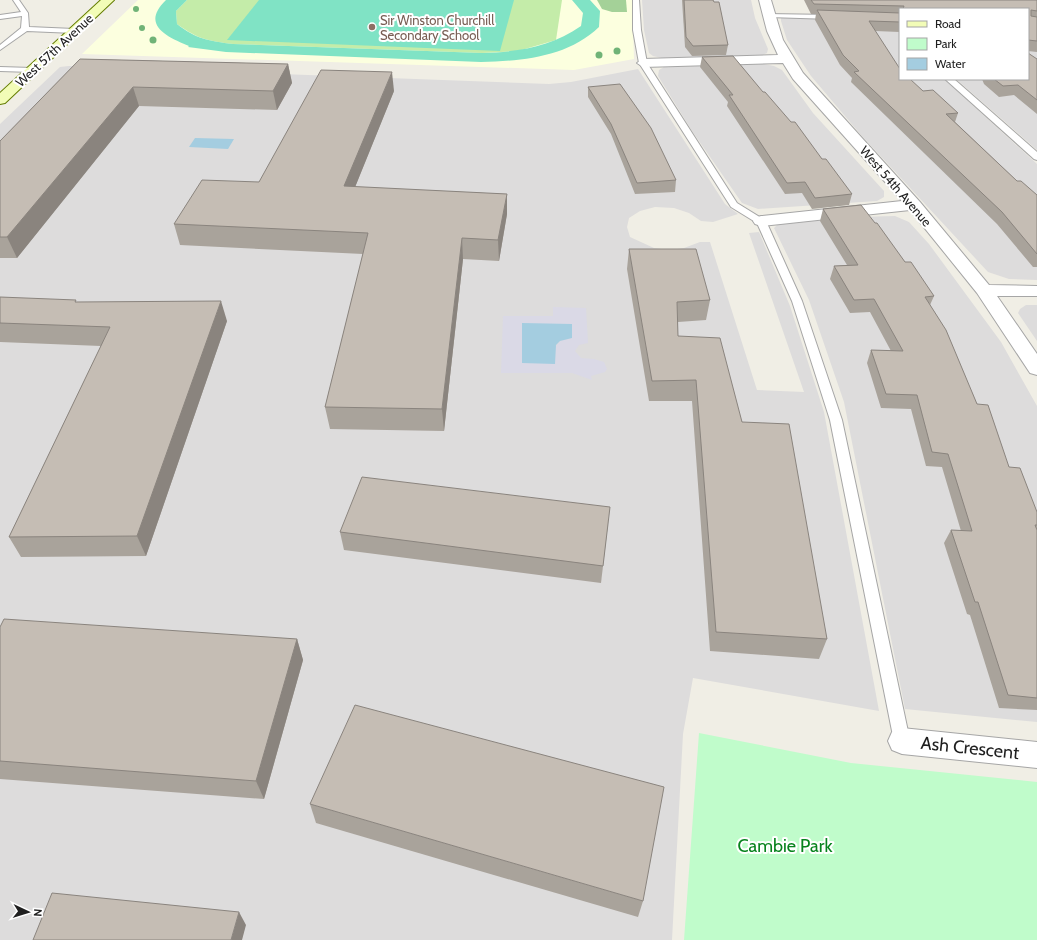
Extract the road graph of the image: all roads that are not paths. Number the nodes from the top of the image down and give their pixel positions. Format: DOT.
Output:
graph roads {
  1 [pos="16,0"];
  2 [pos="108,0"];
  3 [pos="636,0"];
  4 [pos="766,7"];
  5 [pos="25,13"];
  6 [pos="0,17"];
  7 [pos="837,17"];
  8 [pos="25,29"];
  9 [pos="74,31"];
  10 [pos="0,48"];
  11 [pos="785,59"];
  12 [pos="643,63"];
  13 [pos="0,69"];
  14 [pos="32,70"];
  15 [pos="950,80"];
  16 [pos="0,100"];
  17 [pos="1037,157"];
  18 [pos="914,205"];
  19 [pos="761,222"];
  20 [pos="984,290"];
  21 [pos="1037,291"];
  22 [pos="1037,369"];
  23 [pos="902,741"];
  24 [pos="1037,755"];
  1 -- 5 [label="lane"];
  2 -- 9 [label="street, West 57th Avenue"];
  3 -- 12 [label="lane"];
  4 -- 7 [label="lane"];
  4 -- 11 [label="street, West 54th Avenue"];
  5 -- 6 [label="lane"];
  5 -- 8 [label="lane"];
  8 -- 9 [label="lane"];
  8 -- 10 [label="lane"];
  9 -- 14 [label="street, West 57th Avenue"];
  11 -- 12 [label="street"];
  11 -- 18 [label="street, West 54th Avenue"];
  12 -- 19 [label="lane"];
  13 -- 14 [label="lane"];
  14 -- 16 [label="street, West 57th Avenue"];
  15 -- 17 [label="lane"];
  18 -- 19 [label="street"];
  18 -- 20 [label="street, West 54th Avenue"];
  19 -- 23 [label="lane"];
  20 -- 21 [label="street"];
  20 -- 22 [label="street, West 54th Avenue"];
  23 -- 24 [label="street, Ash Crescent"];
}
